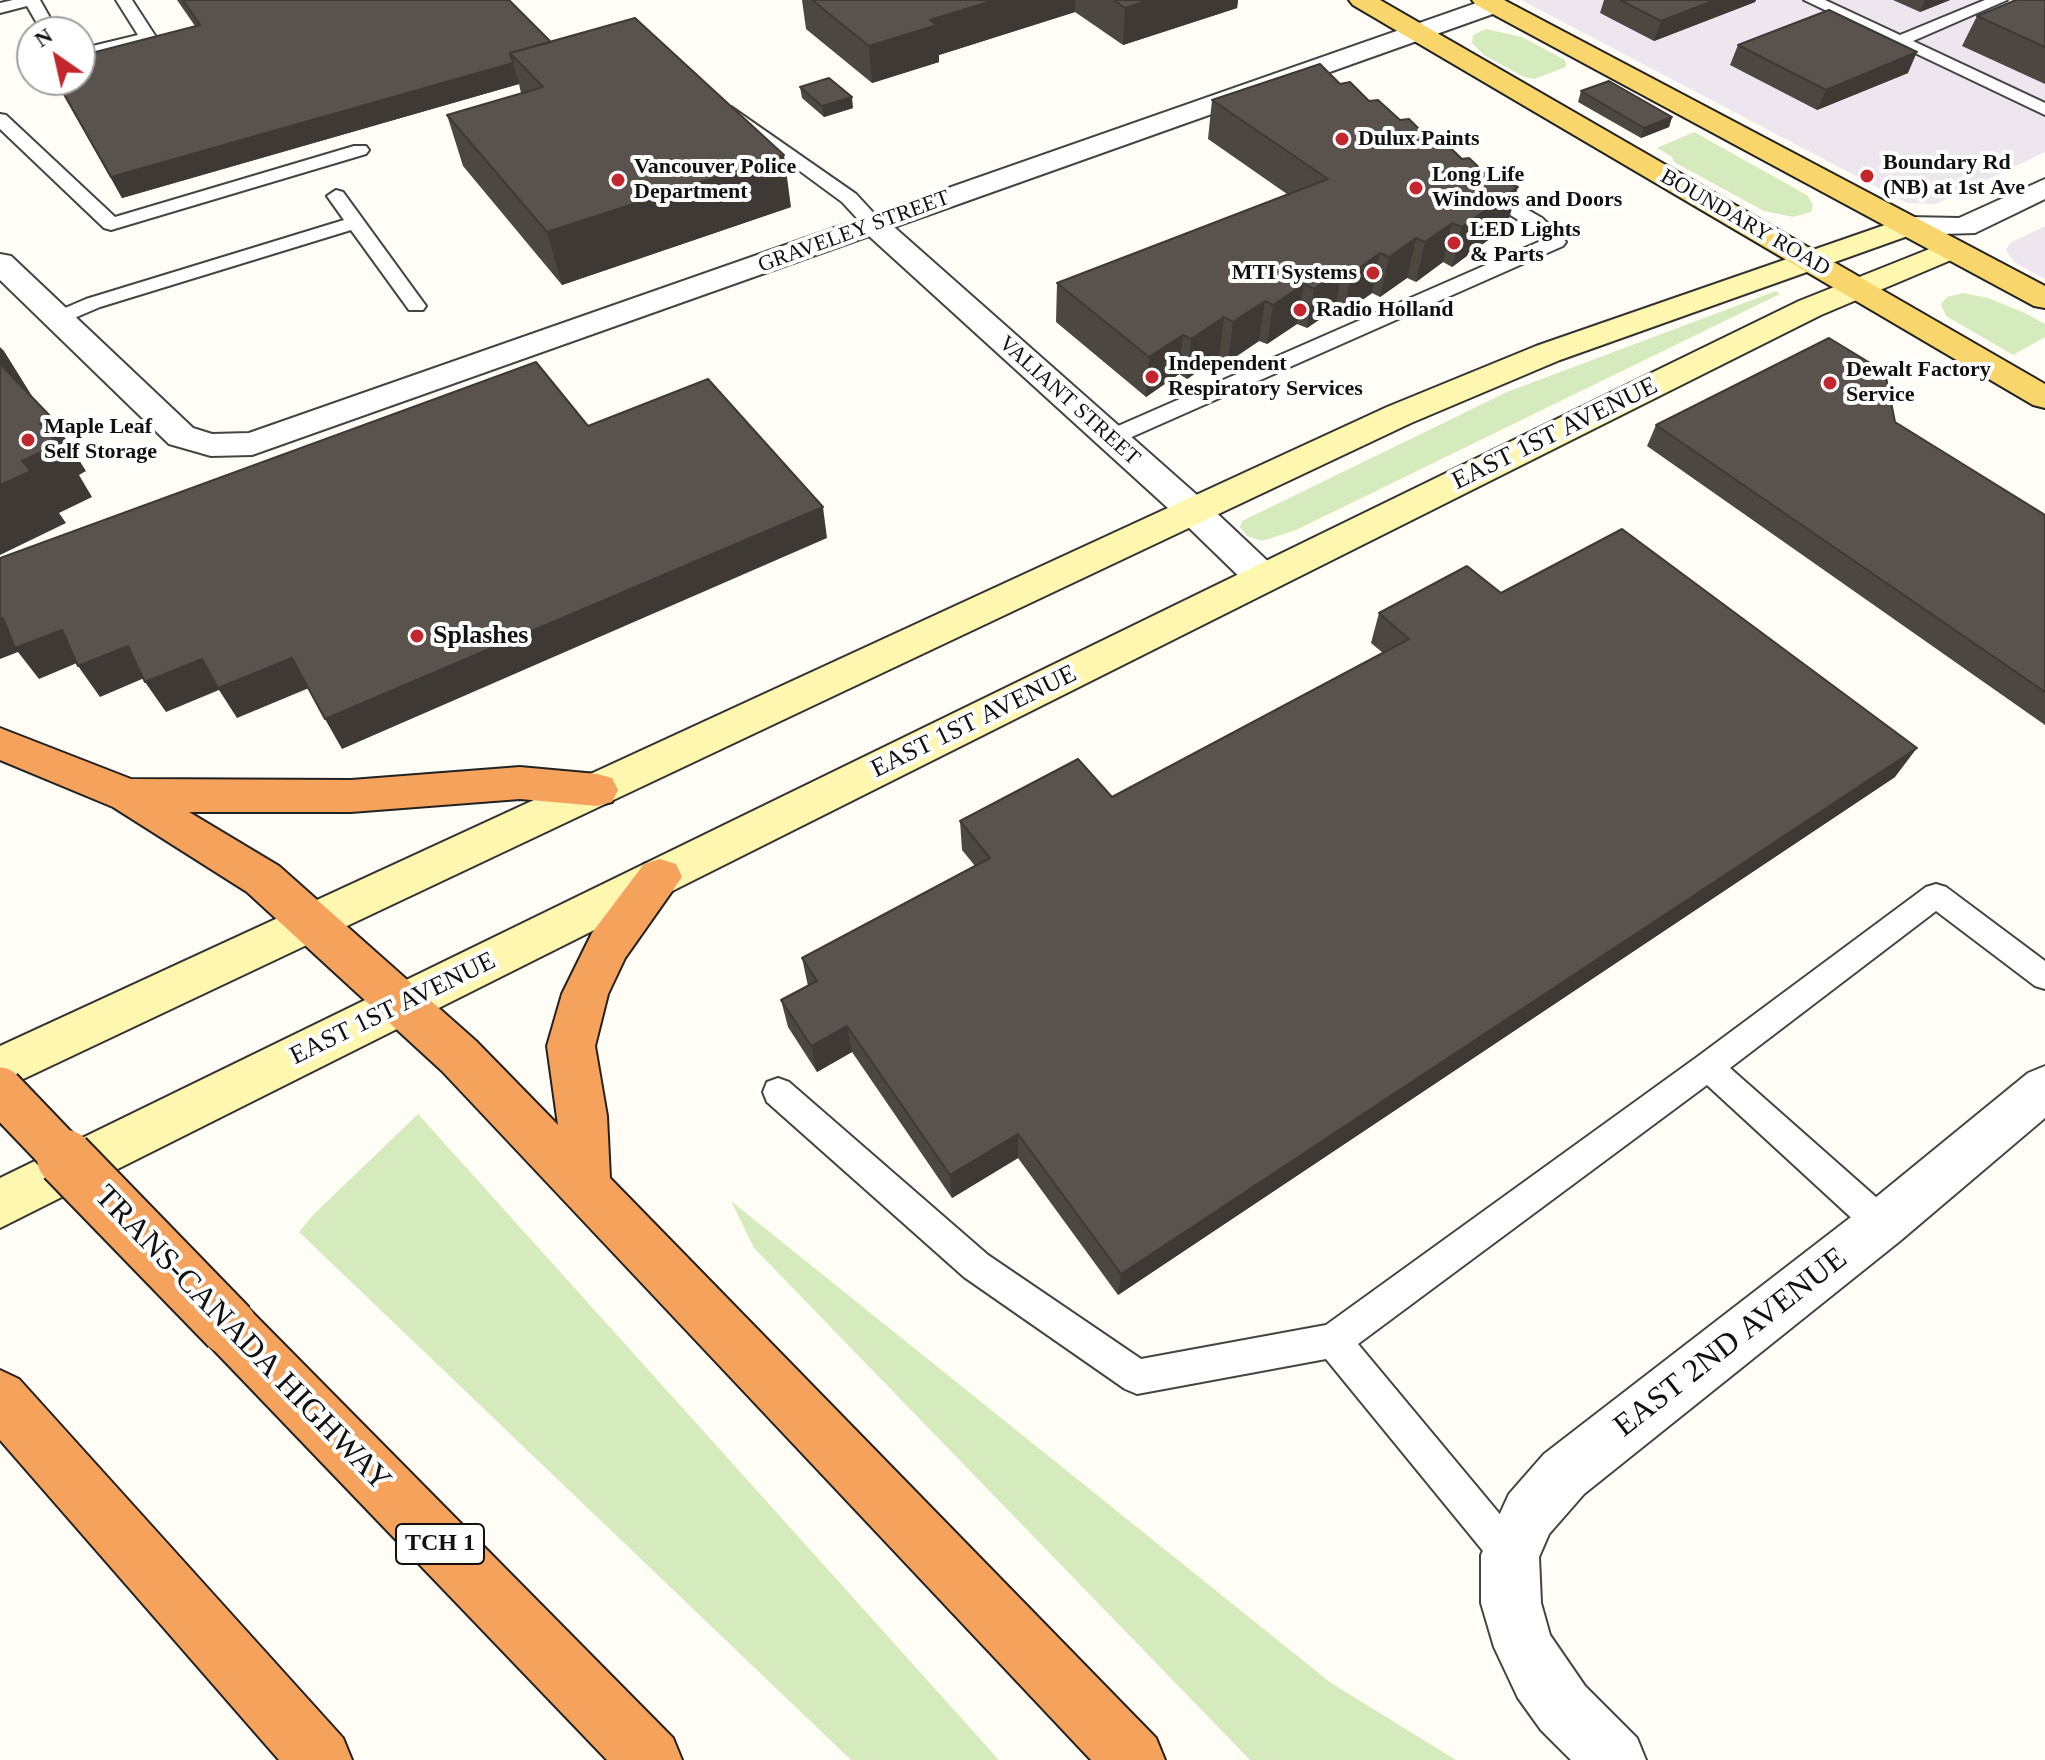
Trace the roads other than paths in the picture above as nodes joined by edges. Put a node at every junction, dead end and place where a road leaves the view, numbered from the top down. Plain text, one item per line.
1 (31, 0) edge
2 (124, 0) edge
3 (1362, 0) edge
4 (1812, 0) edge
5 (1999, 0) edge
6 (1490, 3) edge
7 (0, 8) edge
8 (1419, 33) junction
9 (1900, 41) junction
10 (96, 50) edge
11 (1302, 75) junction
12 (1328, 91) edge
13 (711, 98) edge
14 (2045, 110) edge
15 (0, 119) edge
16 (360, 150) dead end
17 (1470, 181) edge
18 (2045, 188) edge
19 (336, 196) dead end
20 (355, 223) junction
21 (874, 225) junction
22 (1908, 226) junction
23 (1958, 238) junction
24 (1812, 261) junction
25 (0, 263) edge
26 (1859, 288) junction
27 (2045, 299) edge
28 (416, 306) dead end
29 (58, 318) junction
30 (2045, 398) edge
31 (1110, 438) junction
32 (1193, 511) junction
33 (1263, 578) junction
34 (0, 743) edge
35 (597, 790) junction
36 (128, 795) junction
37 (660, 877) junction
38 (313, 923) junction
39 (2045, 977) edge
40 (402, 1004) junction
41 (1708, 1067) junction
42 (0, 1069) edge
43 (2045, 1088) edge
44 (0, 1090) edge
45 (778, 1092) dead end
46 (585, 1190) junction
47 (0, 1204) edge
48 (1882, 1224) junction
49 (1333, 1341) junction
50 (16, 1417) edge
51 (1510, 1555) junction
52 (321, 1760) edge
53 (651, 1760) edge
54 (1134, 1760) edge
55 (1615, 1760) edge

1 - 7 lane
2 - 10 lane
3 - 8 main road, BOUNDARY ROAD
4 - 9 lane
5 - 9 lane
6 - 8 street, GRAVELEY STREET
6 - 22 main road
8 - 11 street, GRAVELEY STREET
8 - 24 main road, BOUNDARY ROAD
9 - 14 lane
11 - 12 lane
11 - 21 street, GRAVELEY STREET
13 - 21 lane
15 - 16 lane
17 - 31 lane
18 - 23 street
19 - 20 lane
20 - 28 lane
20 - 29 lane
21 - 29 street, GRAVELEY STREET
21 - 31 street, VALIANT STREET
22 - 23 main road
22 - 24 main road
23 - 26 main road, EAST 1ST AVENUE
23 - 27 main road
24 - 26 main road, BOUNDARY ROAD
24 - 32 main road
25 - 29 street
26 - 30 main road, BOUNDARY ROAD
26 - 33 main road, EAST 1ST AVENUE
31 - 32 street, VALIANT STREET
32 - 33 street, VALIANT STREET
32 - 35 main road
33 - 37 main road, EAST 1ST AVENUE
34 - 36 highway
35 - 36 highway
35 - 38 main road
36 - 38 highway
37 - 40 main road, EAST 1ST AVENUE
37 - 46 highway
38 - 40 highway
38 - 42 main road
39 - 41 lane
40 - 46 highway
40 - 47 main road, EAST 1ST AVENUE
41 - 48 lane
41 - 49 lane
43 - 48 street, EAST 2ND AVENUE
44 - 53 highway, TRANS-CANADA HIGHWAY / TCH 1, bridge
45 - 49 lane
46 - 54 highway
48 - 51 street, EAST 2ND AVENUE
49 - 51 lane
50 - 52 highway
51 - 55 street, EAST 2ND AVENUE

